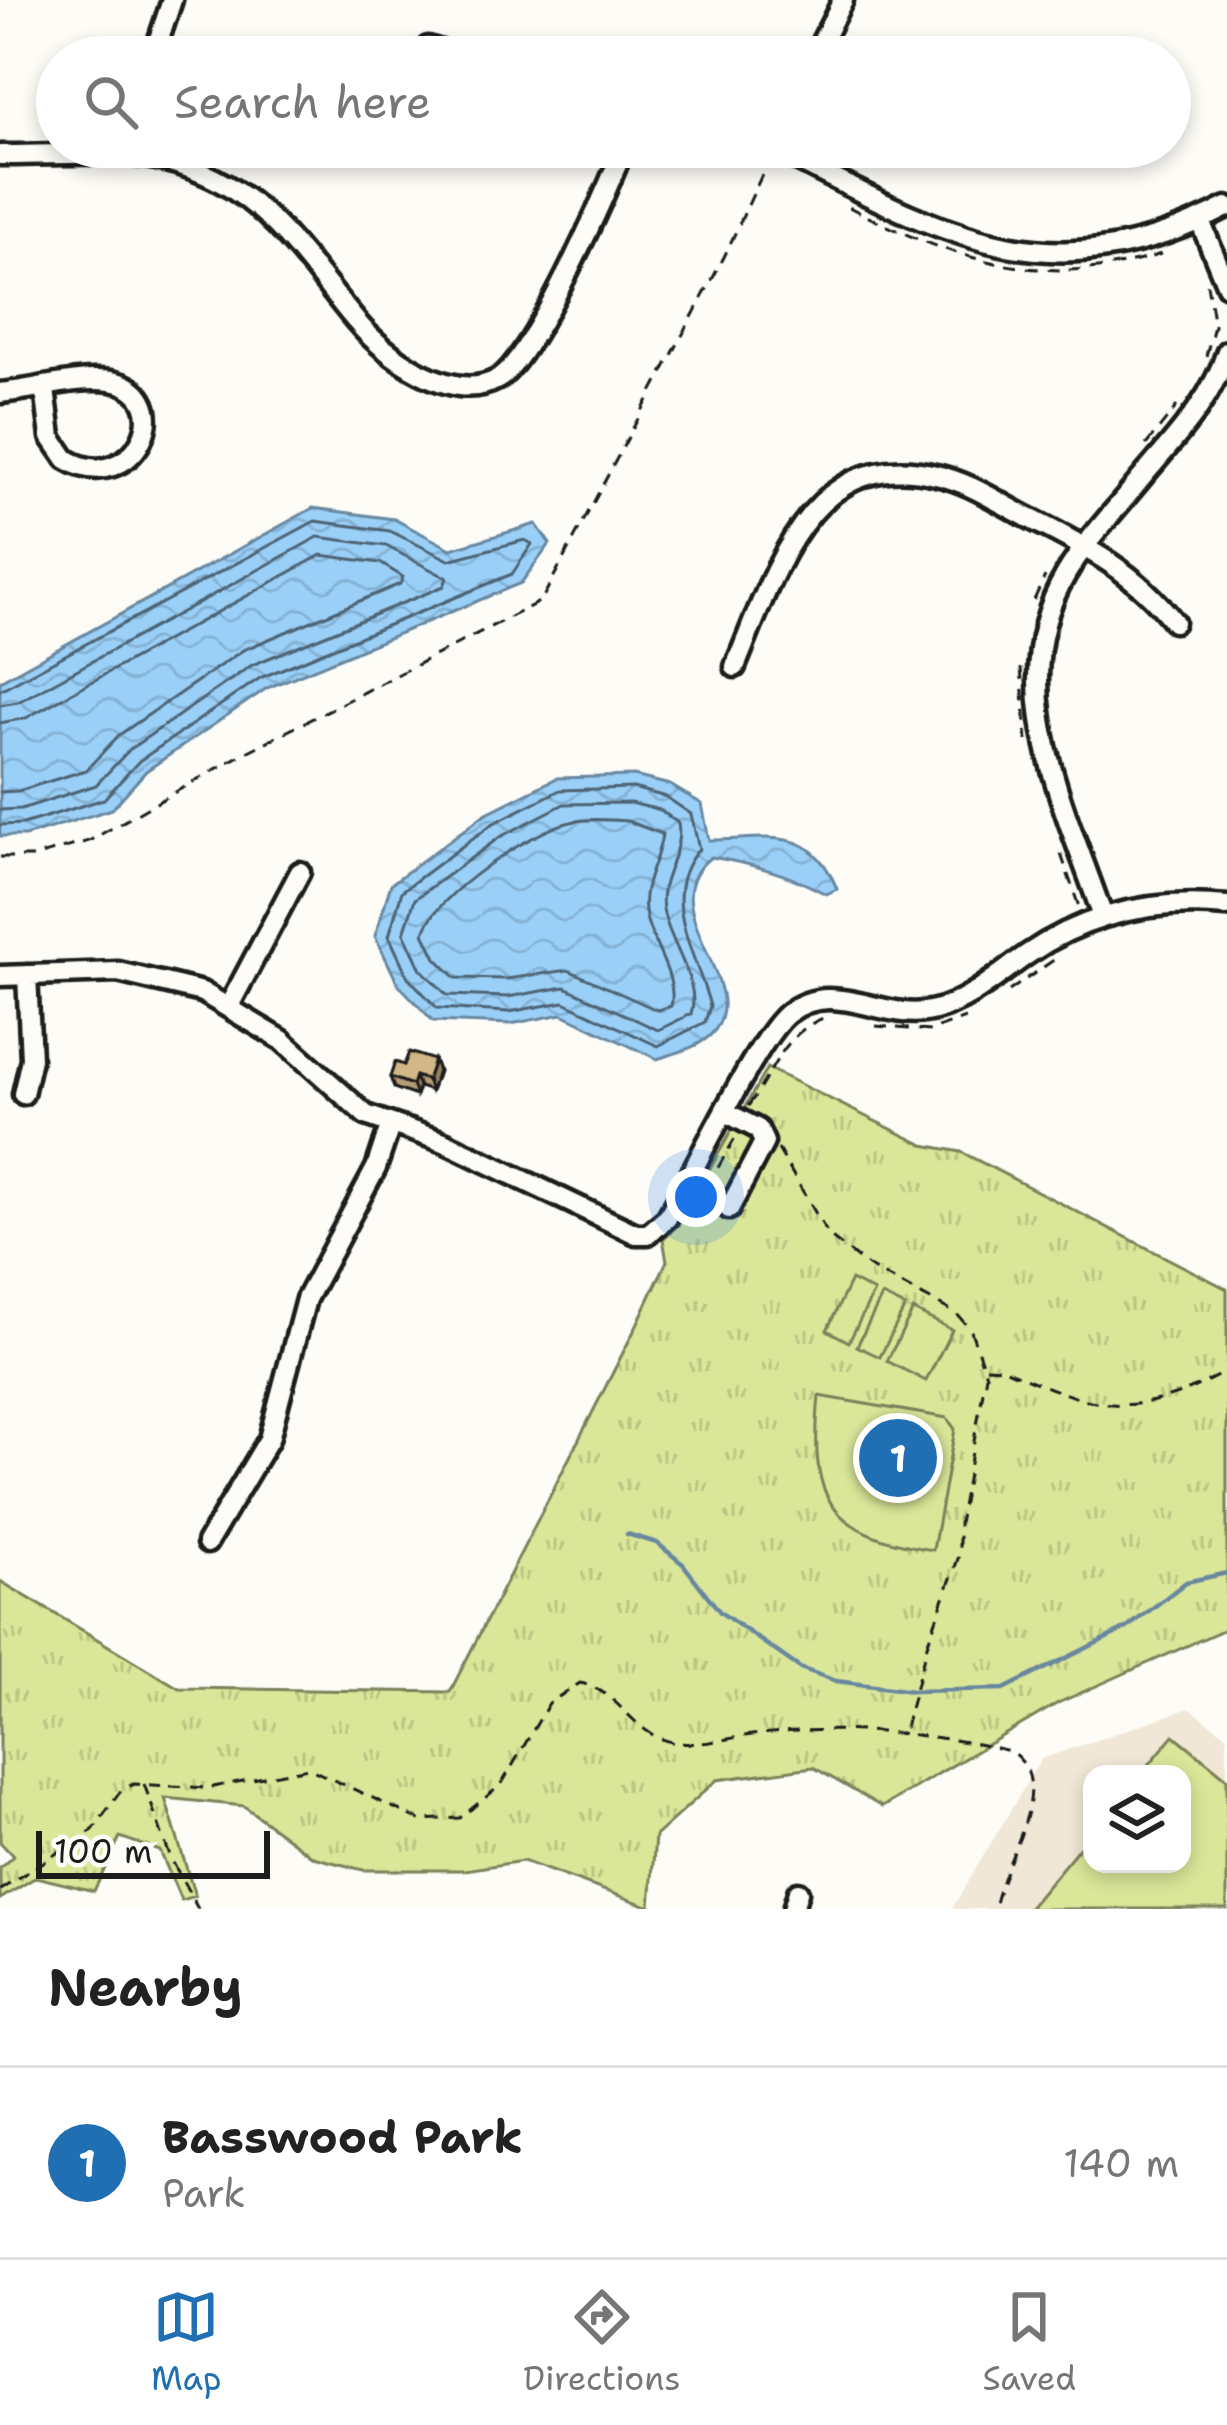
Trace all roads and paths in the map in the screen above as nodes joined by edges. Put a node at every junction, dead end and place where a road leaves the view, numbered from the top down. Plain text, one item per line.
1 (172, 0) edge
2 (843, 0) edge
3 (160, 36) edge
4 (825, 36) edge
5 (36, 153) edge
6 (0, 155) edge
7 (189, 168) edge
8 (613, 168) edge
9 (762, 168) edge
10 (798, 168) edge
11 (1227, 207) edge
12 (1200, 221) junction
13 (1205, 279) dead end
14 (1227, 286) edge
15 (1227, 351) edge
16 (1204, 361) dead end
17 (45, 388) junction
18 (0, 393) edge
19 (1186, 395) dead end
20 (1139, 453) dead end
21 (1085, 546) junction
22 (1050, 568) dead end
23 (1034, 601) dead end
24 (1174, 622) dead end
25 (1022, 657) dead end
26 (735, 667) dead end
27 (1029, 749) dead end
28 (1055, 836) dead end
29 (0, 857) edge
30 (300, 872) dead end
31 (1227, 906) edge
32 (1094, 920) junction
33 (1060, 956) dead end
34 (27, 975) junction
35 (0, 976) edge
36 (1000, 997) dead end
37 (230, 1004) junction
38 (980, 1009) dead end
39 (880, 1017) junction
40 (841, 1018) dead end
41 (23, 1094) dead end
42 (735, 1117) junction
43 (390, 1126) junction
44 (777, 1148) dead end
45 (729, 1209) dead end
46 (680, 1229) dead end
47 (984, 1367) junction
48 (1227, 1371) edge
49 (206, 1543) dead end
50 (902, 1736) junction
51 (143, 1782) junction
52 (0, 1890) edge
53 (198, 1909) edge
54 (994, 1909) edge

1 - 3 street
2 - 4 street
5 - 6 street
7 - 8 street
9 - 29 path
10 - 12 street
11 - 12 street
12 - 14 street
13 - 16 path
15 - 21 street
17 - 17 street
17 - 18 street
19 - 20 path
21 - 24 street
21 - 26 street
21 - 32 street
22 - 23 path
25 - 27 path
28 - 32 path
30 - 37 street
31 - 32 street
32 - 39 street
33 - 36 path
34 - 35 street
34 - 37 street
34 - 41 street
37 - 43 street
38 - 39 path
39 - 42 street
40 - 42 path
42 - 43 street
42 - 45 street
42 - 46 path
43 - 49 street
44 - 47 path
47 - 48 path
47 - 50 path
50 - 51 path
50 - 54 path
51 - 52 path
51 - 53 path

